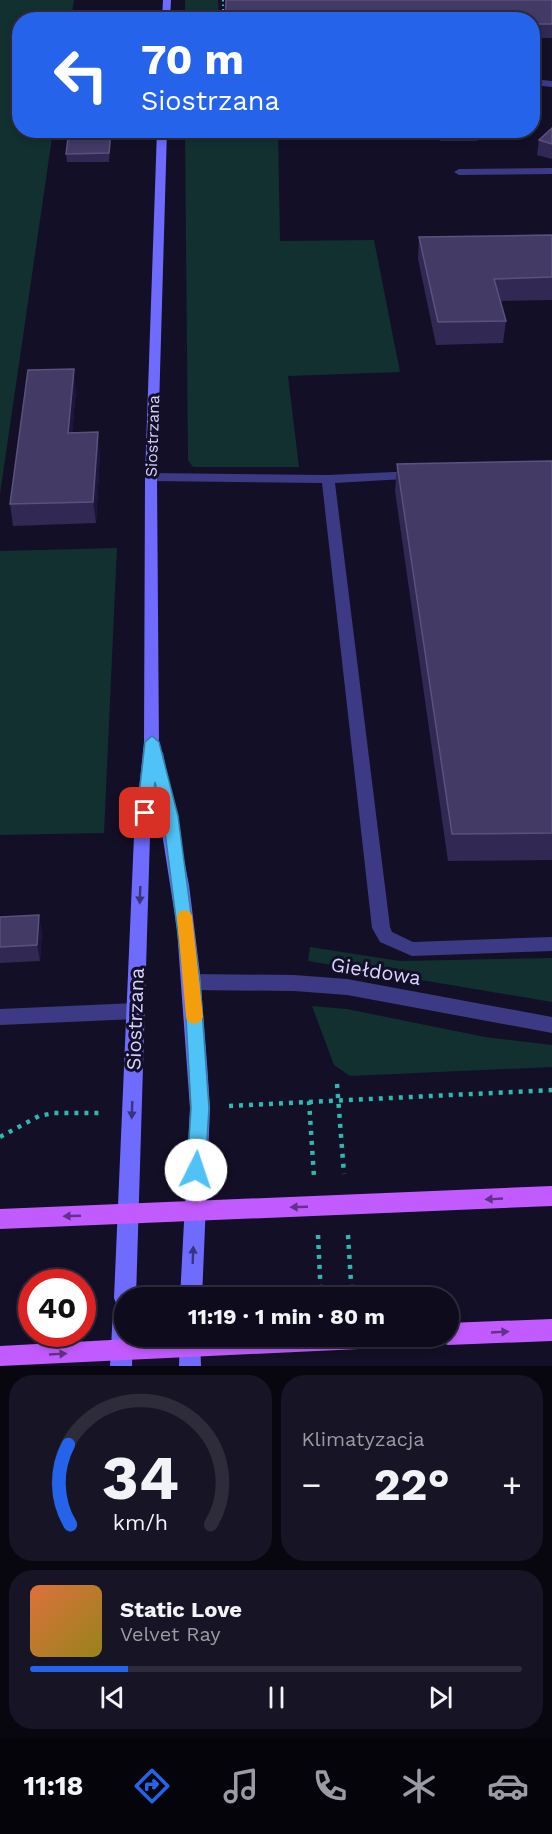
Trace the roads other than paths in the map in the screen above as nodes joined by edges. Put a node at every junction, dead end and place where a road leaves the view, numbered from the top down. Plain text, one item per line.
1 (162, 138) edge
2 (552, 171) edge
3 (459, 172) dead end
4 (434, 475) edge
5 (151, 477) junction
6 (328, 478) junction
7 (152, 742) junction
8 (552, 944) edge
9 (192, 982) junction
10 (136, 1011) junction
11 (0, 1017) edge
12 (552, 1025) edge
13 (552, 1196) edge
14 (194, 1212) junction
15 (130, 1214) junction
16 (0, 1219) edge
17 (126, 1287) edge
18 (191, 1287) edge
19 (552, 1330) edge
20 (459, 1334) edge
21 (235, 1347) edge
22 (190, 1350) edge
23 (0, 1357) edge
24 (122, 1358) edge

1 - 5 street, Siostrzana
2 - 3 street
4 - 6 street
5 - 6 street
5 - 7 street, Siostrzana
6 - 8 street
7 - 9 street, Siostrzana
7 -> 10 street, Siostrzana
9 - 12 street, Giełdowa
9 - 14 street, Siostrzana
10 - 11 street
10 -> 15 street, Siostrzana
13 -> 14 main road
14 - 15 main road
18 -> 14 street, Siostrzana
15 -> 16 main road
15 - 17 street, Siostrzana
20 -> 19 main road
21 - 22 main road
22 - 24 main road
23 -> 24 main road

